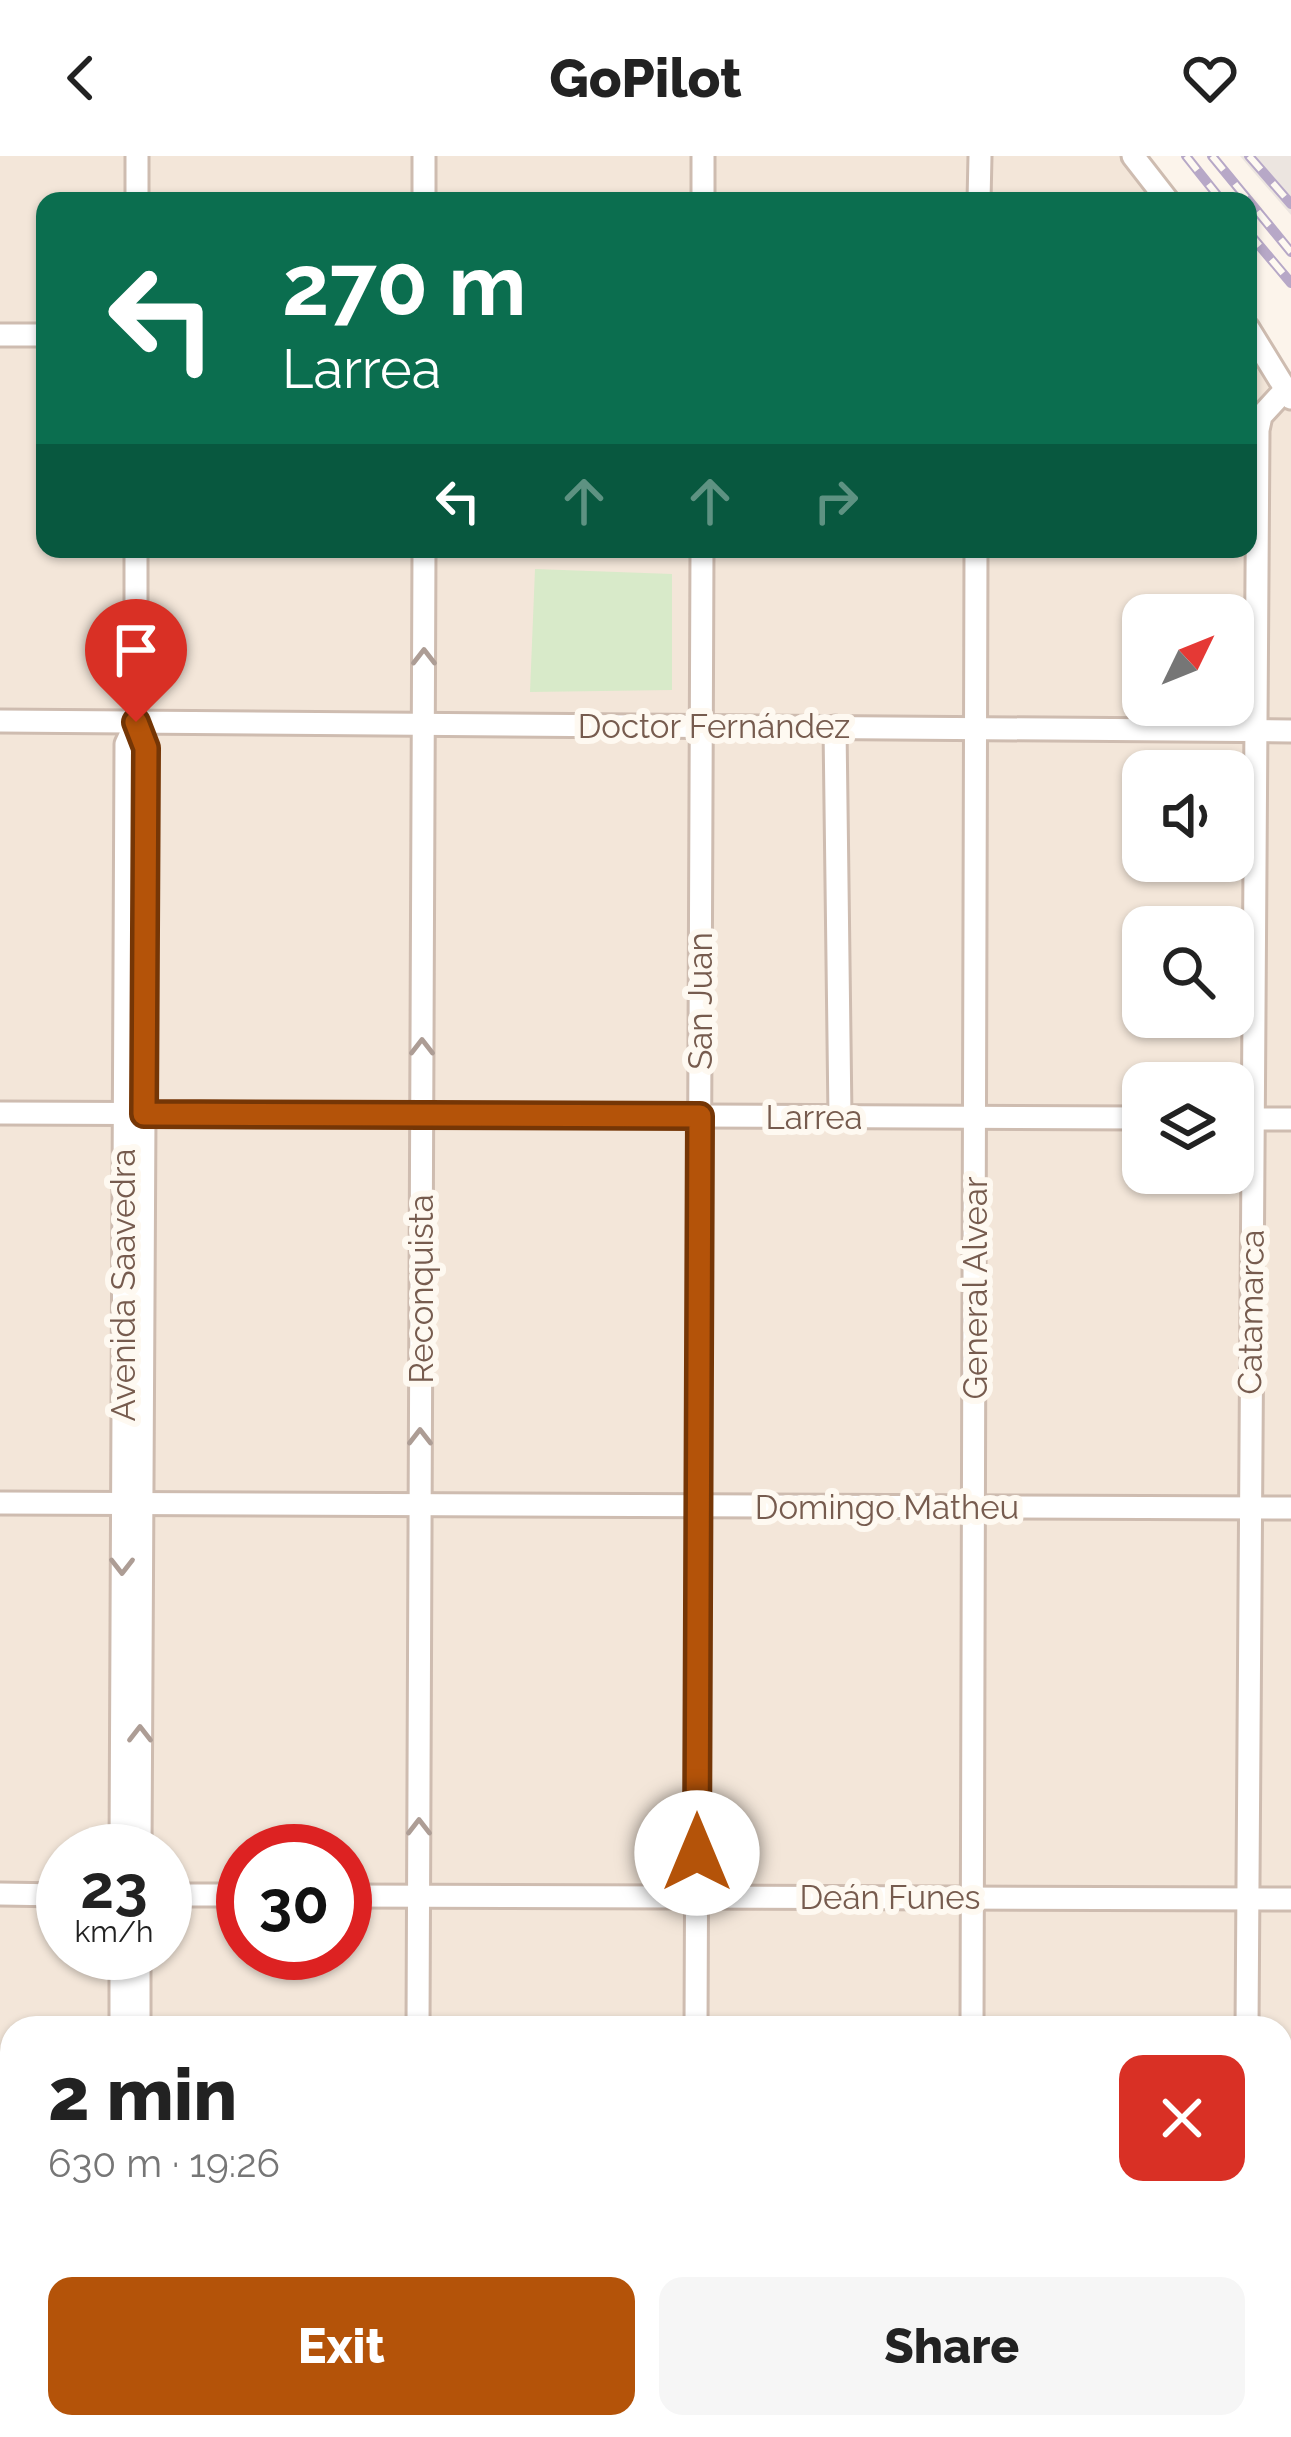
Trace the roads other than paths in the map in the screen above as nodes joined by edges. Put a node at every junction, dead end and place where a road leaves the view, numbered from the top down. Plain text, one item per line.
1 (137, 156) edge
2 (424, 156) edge
3 (704, 156) edge
4 (980, 156) edge
5 (1133, 156) edge
6 (137, 192) edge
7 (424, 192) edge
8 (703, 192) edge
9 (980, 192) edge
10 (1161, 192) edge
11 (0, 334) edge
12 (36, 334) edge
13 (1257, 343) edge
14 (1288, 394) edge
15 (136, 558) edge
16 (424, 558) edge
17 (702, 558) edge
18 (976, 558) edge
19 (0, 721) edge
20 (136, 722) junction
21 (424, 724) junction
22 (701, 726) junction
23 (835, 727) junction
24 (974, 728) junction
25 (1258, 730) junction
26 (1291, 730) edge
27 (1245, 1062) edge
28 (0, 1113) edge
29 (134, 1114) junction
30 (422, 1115) junction
31 (700, 1116) junction
32 (840, 1117) junction
33 (975, 1117) junction
34 (1122, 1118) edge
35 (1254, 1119) edge
36 (1291, 1119) edge
37 (1244, 1194) edge
38 (0, 1503) edge
39 (132, 1504) junction
40 (420, 1506) junction
41 (698, 1506) junction
42 (974, 1508) junction
43 (1249, 1508) junction
44 (1291, 1508) edge
45 (123, 1824) edge
46 (139, 1824) edge
47 (0, 1894) edge
48 (36, 1894) edge
49 (372, 1895) edge
50 (418, 1896) junction
51 (697, 1897) junction
52 (973, 1898) junction
53 (1247, 1898) junction
54 (1291, 1899) edge
55 (121, 1980) edge
56 (139, 1980) edge
57 (121, 2016) edge
58 (139, 2016) edge
59 (418, 2016) edge
60 (696, 2016) edge
61 (972, 2016) edge
62 (1247, 2016) edge

1 - 6 street
2 - 7 street
3 - 8 street
4 - 9 street
5 - 10 street
11 - 12 street
13 - 14 street
14 - 25 street, Catamarca
15 - 20 street, Avenida Saavedra
21 -> 16 street, Reconquista
17 - 22 street, San Juan
18 - 24 street, General Alvear
19 - 20 street, Doctor Fernández
20 - 21 street, Doctor Fernández
20 - 29 street, Avenida Saavedra
21 - 22 street, Doctor Fernández
30 -> 21 street, Reconquista
22 - 23 street, Doctor Fernández
22 - 31 street, San Juan
23 - 24 street, Doctor Fernández
23 - 32 street
24 - 25 street, Doctor Fernández
24 - 33 street, General Alvear
25 - 26 street, Doctor Fernández
25 - 27 street, Catamarca
28 - 29 street, Larrea
29 - 30 street, Larrea
29 - 39 street, Avenida Saavedra
30 - 31 street, Larrea
40 -> 30 street, Reconquista
31 - 32 street, Larrea
31 - 41 street, San Juan
32 - 33 street, Larrea
33 - 34 street, Larrea
33 - 42 street, General Alvear
35 - 36 street
37 - 43 street, Catamarca
38 - 39 street, Domingo Matheu
39 - 40 street, Domingo Matheu
39 -> 45 street, Avenida Saavedra
46 -> 39 street, Avenida Saavedra
40 - 41 street, Domingo Matheu
50 -> 40 street, Reconquista
41 - 42 street, Domingo Matheu
41 - 51 street, San Juan
42 - 43 street, Domingo Matheu
42 - 52 street, General Alvear
43 - 44 street, Domingo Matheu
43 - 53 street, Catamarca
47 - 48 street
49 - 50 street, Deán Funes
50 - 51 street, Deán Funes
50 - 59 street, Reconquista
51 - 52 street, Deán Funes
51 - 60 street, San Juan
52 - 53 street, Deán Funes
52 - 61 street, General Alvear
53 - 54 street, Deán Funes
53 - 62 street, Catamarca
55 - 57 street
56 - 58 street

